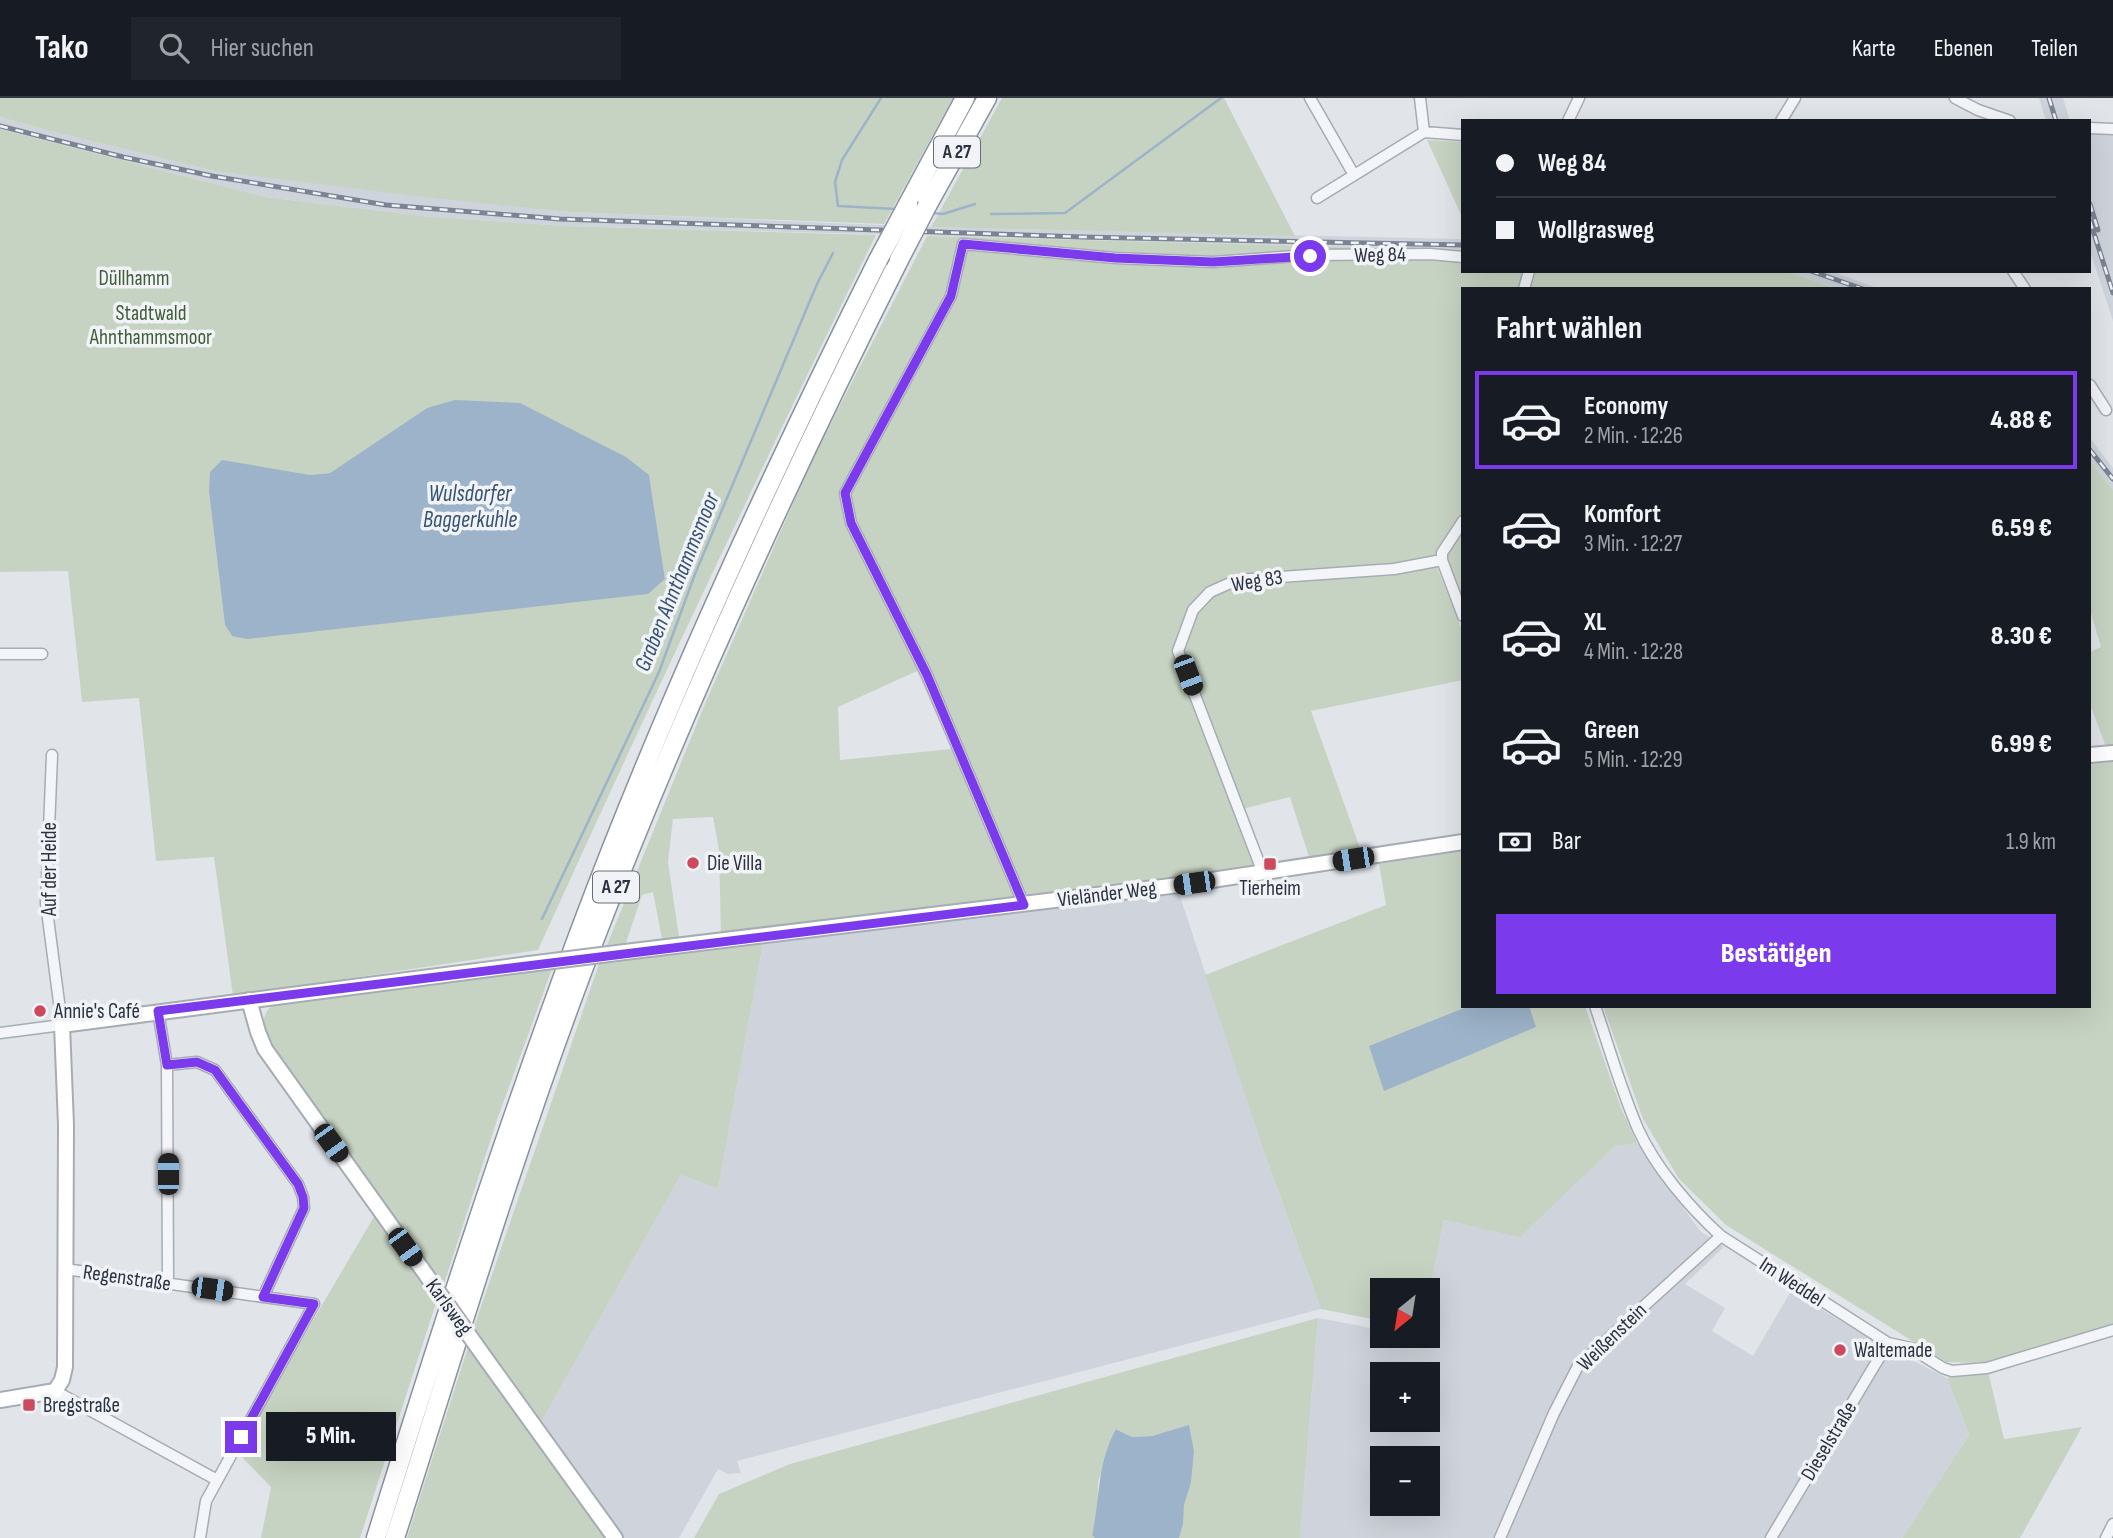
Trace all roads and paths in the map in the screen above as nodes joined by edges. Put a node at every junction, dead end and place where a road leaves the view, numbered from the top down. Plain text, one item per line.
1 (965, 98) edge
2 (987, 98) edge
3 (1310, 98) edge
4 (1420, 98) edge
5 (1579, 98) edge
6 (1795, 98) edge
7 (1955, 98) edge
8 (1569, 119) edge
9 (1782, 119) edge
10 (2004, 119) edge
11 (2091, 128) edge
12 (2113, 130) edge
13 (1424, 132) junction
14 (1461, 135) edge
15 (1354, 175) junction
16 (1317, 198) dead end
17 (1461, 257) edge
18 (2091, 388) edge
19 (2106, 410) dead end
20 (1461, 524) edge
21 (1442, 560) junction
22 (1461, 611) edge
23 (0, 654) edge
24 (42, 654) dead end
25 (2113, 753) edge
26 (52, 755) dead end
27 (2091, 755) edge
28 (1461, 842) edge
29 (1263, 873) junction
30 (1024, 905) junction
31 (250, 1000) junction
32 (1596, 1008) edge
33 (158, 1011) junction
34 (62, 1025) junction
35 (0, 1033) edge
36 (167, 1065) junction
37 (1721, 1236) junction
38 (65, 1269) junction
39 (168, 1283) junction
40 (263, 1297) junction
41 (2113, 1330) edge
42 (1888, 1343) junction
43 (55, 1391) junction
44 (0, 1399) edge
45 (217, 1480) junction
46 (2113, 1524) edge
47 (200, 1538) edge
48 (376, 1538) edge
49 (395, 1538) edge
50 (615, 1538) edge
51 (1500, 1538) edge
52 (1771, 1538) edge
53 (2106, 1538) edge

1 - 48 highway, A 27, bridge
2 - 49 highway, A 27, bridge
3 - 15 street
4 - 13 street
5 - 8 street
6 - 9 street
7 - 10 street
11 - 12 street
13 - 14 street
13 - 15 street
15 - 16 street
17 - 30 street, Weg 84
18 - 19 street
20 - 21 street
21 - 22 street
21 - 29 street, Weg 83
23 - 24 street
25 - 27 street
26 - 34 street, Auf der Heide
28 - 29 street, Vieländer Weg
29 - 30 street, Vieländer Weg
30 - 31 street, Vieländer Weg, bridge
31 - 33 street, Vieländer Weg
31 - 50 street, Karlsweg, bridge
32 - 37 street, Im Weddel
33 - 34 street, Vieländer Weg
33 - 36 street
34 - 35 street, Vieländer Weg
34 - 38 street
36 - 39 street
36 - 40 street
37 - 42 street, Im Weddel
37 - 51 street, Weißenstein
38 - 39 street, Regenstraße
38 - 43 street
39 - 40 street, Regenstraße
40 - 45 street, Regenstraße
41 - 42 street, Im Weddel
42 - 52 street, Dieselstraße
43 - 44 street
43 - 45 street
45 - 47 street
46 - 53 street

